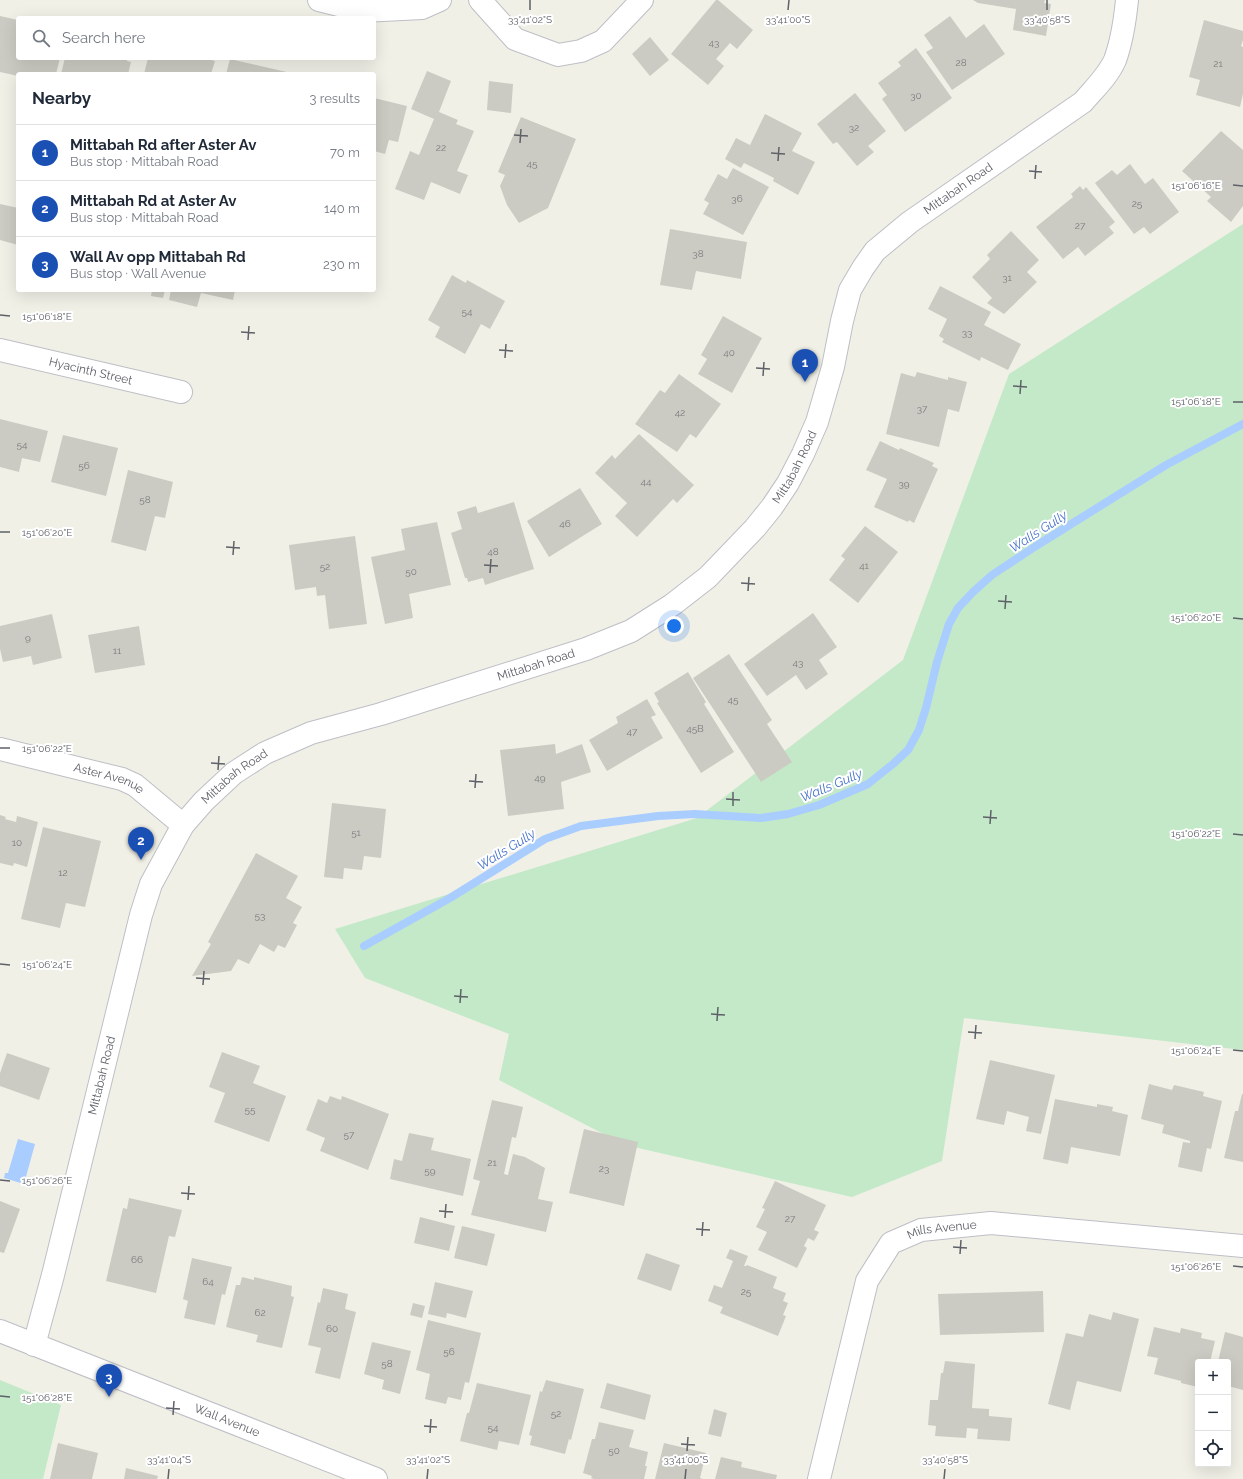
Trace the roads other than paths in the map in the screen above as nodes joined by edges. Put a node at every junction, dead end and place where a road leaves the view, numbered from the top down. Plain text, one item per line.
1 (319, 0) edge
2 (440, 0) edge
3 (480, 0) edge
4 (642, 0) edge
5 (1127, 0) edge
6 (0, 350) edge
7 (181, 392) dead end
8 (0, 749) edge
9 (183, 825) junction
10 (1243, 1246) edge
11 (0, 1331) edge
12 (34, 1345) junction
13 (376, 1479) edge
14 (819, 1479) edge

1 - 2 street
3 - 4 street
5 - 9 street, Mittabah Road
6 - 7 street, Hyacinth Street
8 - 9 street, Aster Avenue
9 - 12 street, Mittabah Road
10 - 14 street, Mills Avenue
11 - 12 street, Wall Avenue
12 - 13 street, Wall Avenue

